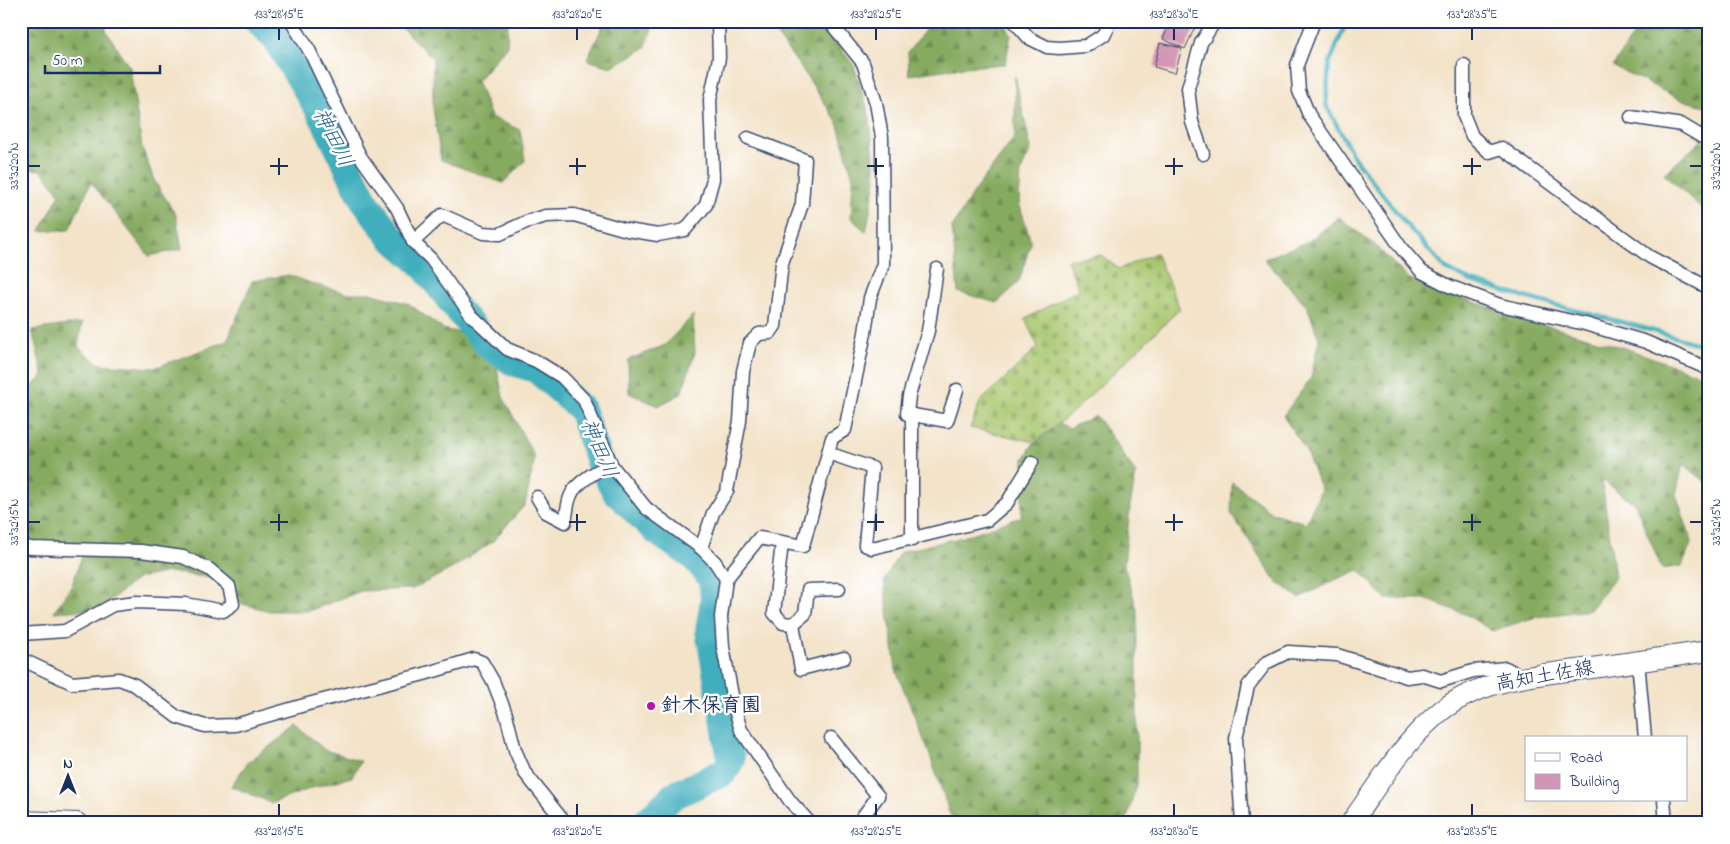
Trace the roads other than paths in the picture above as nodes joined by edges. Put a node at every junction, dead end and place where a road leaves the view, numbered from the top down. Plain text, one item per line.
1 (292, 21) edge
2 (718, 21) edge
3 (829, 21) edge
4 (1014, 21) edge
5 (1110, 21) edge
6 (1215, 21) edge
7 (1314, 21) edge
8 (1464, 65) dead end
9 (1631, 116) dead end
10 (748, 138) dead end
11 (1709, 141) edge
12 (1203, 154) dead end
13 (413, 242) junction
14 (937, 269) dead end
15 (1709, 288) edge
16 (1709, 369) edge
17 (957, 390) dead end
18 (912, 416) junction
19 (828, 453) junction
20 (1032, 462) dead end
21 (612, 466) junction
22 (537, 497) dead end
23 (912, 540) junction
24 (782, 543) junction
25 (21, 545) edge
26 (701, 548) junction
27 (726, 578) junction
28 (839, 589) dead end
29 (793, 624) junction
30 (21, 634) edge
31 (1709, 651) edge
32 (844, 658) dead end
33 (21, 659) edge
34 (1638, 661) junction
35 (1523, 678) junction
36 (1645, 736) edge
37 (831, 738) dead end
38 (1664, 802) edge
39 (21, 821) edge
40 (77, 823) edge
41 (566, 823) edge
42 (810, 823) edge
43 (858, 823) edge
44 (1242, 823) edge
45 (1351, 823) edge
46 (1666, 823) edge

1 - 13 street
2 - 13 street
3 - 19 street
4 - 5 street
6 - 12 street
7 - 16 street
8 - 15 street
9 - 11 street
10 - 26 street
13 - 21 street
14 - 18 street
17 - 18 street
18 - 23 street
19 - 23 street
19 - 24 street
20 - 23 street
21 - 22 street
21 - 26 street
24 - 27 street
24 - 29 street
25 - 30 street
26 - 27 street
27 - 42 street
28 - 29 street
29 - 32 street
31 - 34 main road, 高知土佐線
33 - 41 street
34 - 35 main road, 高知土佐線
34 - 36 street
35 - 44 street
35 - 45 main road, 高知土佐線
37 - 43 street
38 - 46 street
39 - 40 main road

